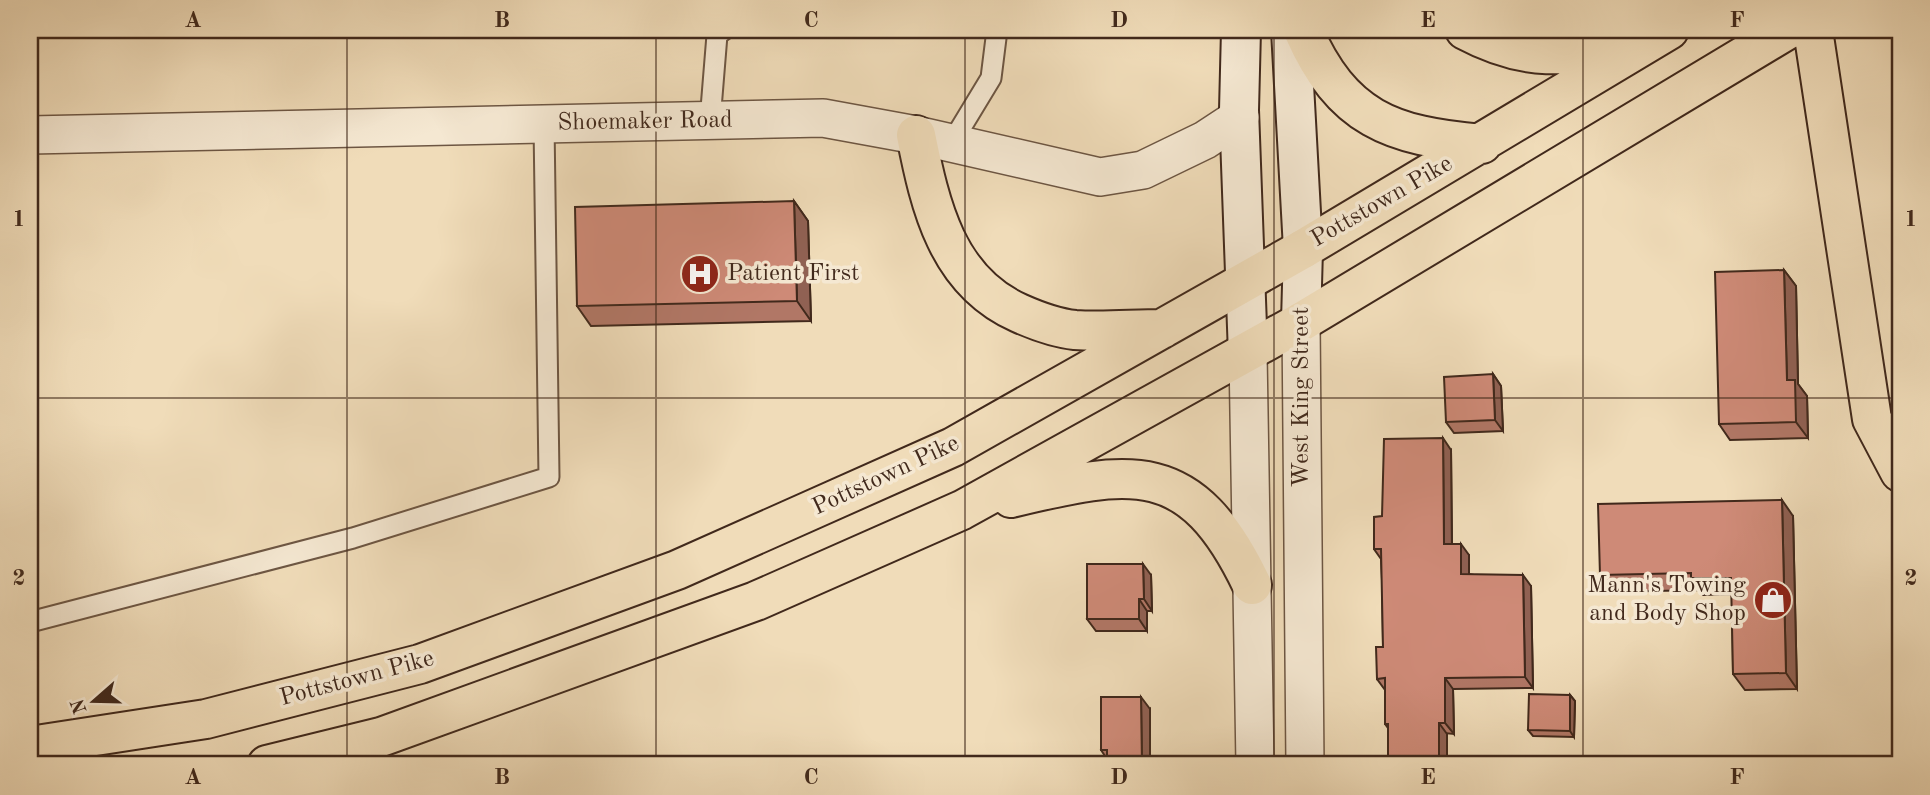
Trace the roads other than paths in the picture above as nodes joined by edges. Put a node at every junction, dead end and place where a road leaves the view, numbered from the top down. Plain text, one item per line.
1 (997, 30) edge
2 (1241, 30) edge
3 (1290, 30) edge
4 (1303, 30) edge
5 (1465, 30) edge
6 (1668, 30) edge
7 (1787, 30) edge
8 (1813, 30) edge
9 (719, 32) edge
10 (1240, 117) junction
11 (710, 121) junction
12 (544, 124) junction
13 (30, 135) edge
14 (934, 139) junction
15 (1482, 144) junction
16 (1303, 249) junction
17 (1247, 282) junction
18 (1301, 322) junction
19 (1164, 329) junction
20 (1248, 354) junction
21 (1900, 472) edge
22 (962, 510) junction
23 (1252, 585) junction
24 (30, 622) edge
25 (30, 746) edge
26 (267, 765) edge
27 (1255, 765) edge
28 (1306, 765) edge

1 - 14 lane
2 - 10 main road
3 - 16 main road, West King Street
4 - 15 highway
5 - 6 highway
6 - 15 highway, Pottstown Pike
7 - 18 highway
8 - 21 highway
9 - 11 lane
10 - 14 street, Shoemaker Road
10 - 17 main road
11 - 12 street, Shoemaker Road
11 - 14 street, Shoemaker Road
12 - 13 street, Shoemaker Road
12 - 24 lane
14 - 19 highway
15 - 16 highway, Pottstown Pike
16 - 17 highway, Pottstown Pike
16 - 18 main road, West King Street
17 - 19 highway, Pottstown Pike
17 - 20 main road
18 - 20 highway
18 - 28 street, West King Street
19 - 25 highway, Pottstown Pike
20 - 22 highway
20 - 23 street
22 - 23 highway
22 - 26 highway
23 - 27 street

